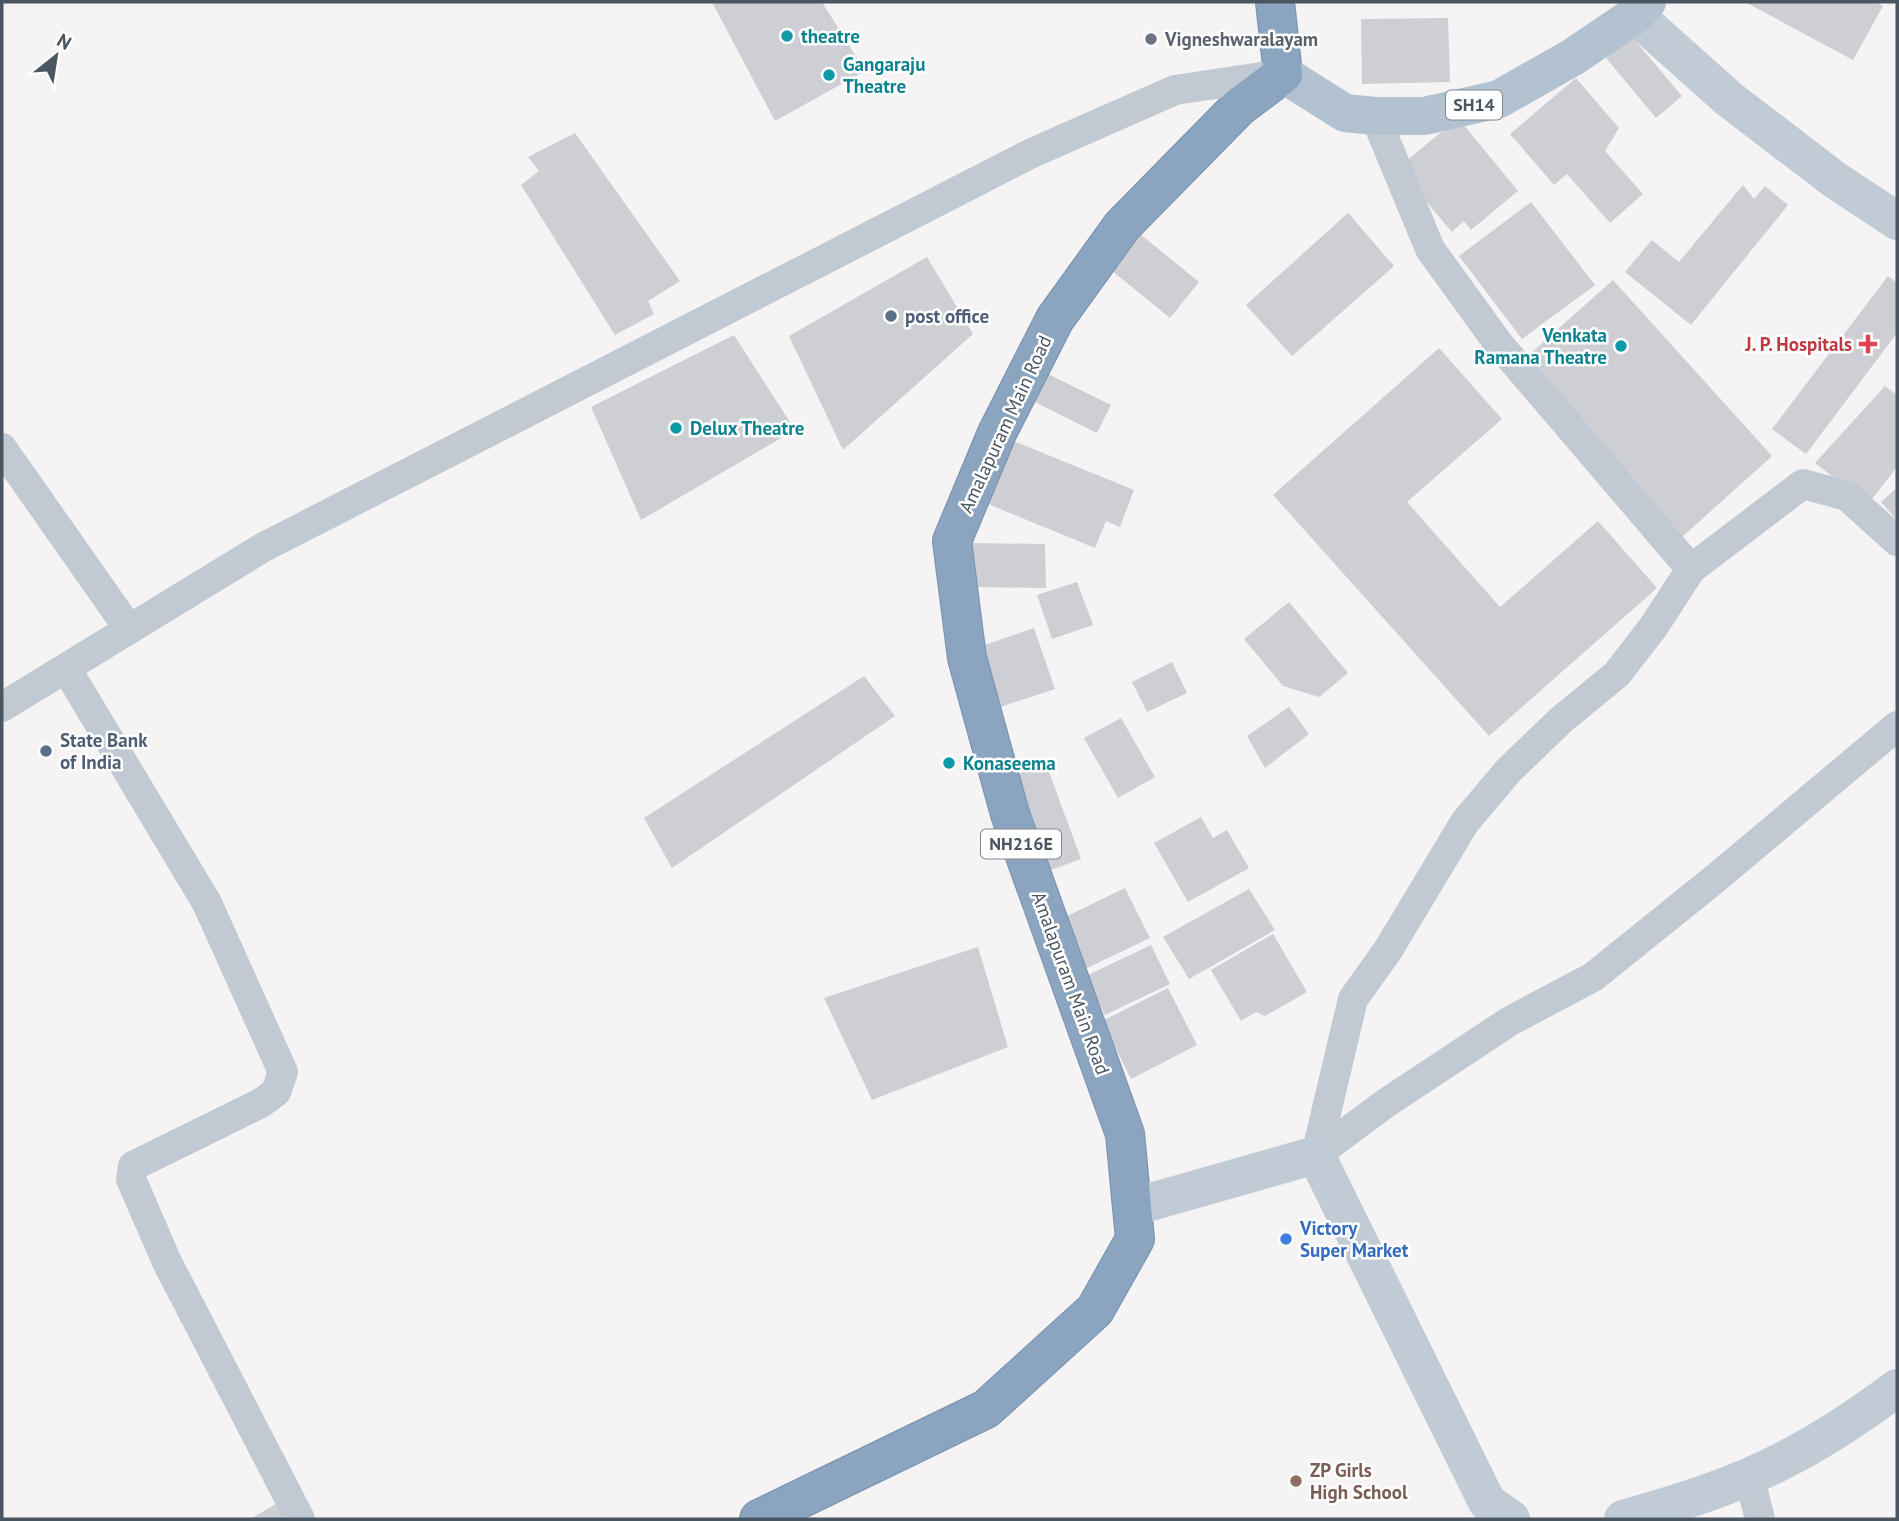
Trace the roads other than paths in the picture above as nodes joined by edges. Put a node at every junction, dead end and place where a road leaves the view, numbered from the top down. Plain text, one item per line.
1 (1275, 2) edge
2 (1641, 9) edge
3 (1283, 74) junction
4 (1375, 116) junction
5 (1897, 221) edge
6 (2, 448) edge
7 (1897, 541) edge
8 (1690, 569) junction
9 (130, 629) junction
10 (66, 668) junction
11 (2, 707) edge
12 (1897, 726) edge
13 (1316, 1155) junction
14 (1133, 1207) junction
15 (1897, 1388) edge
16 (1749, 1476) junction
17 (300, 1519) edge
18 (759, 1519) edge
19 (1511, 1519) edge
20 (1623, 1519) edge
21 (1760, 1519) edge

1 - 3 highway
2 - 4 main road, SH14
2 - 5 street
3 - 4 main road, SH14
3 - 9 street
3 - 14 highway, Amalapuram Main Road / NH216E
4 - 8 street
6 - 9 street
7 - 8 street
8 - 13 street
9 - 10 street
10 - 11 street
10 - 17 street
12 - 13 street
13 - 14 street
13 - 19 street
14 - 18 highway, Amalapuram Main Road / NH216E
15 - 16 street
16 - 20 street
16 - 21 street

